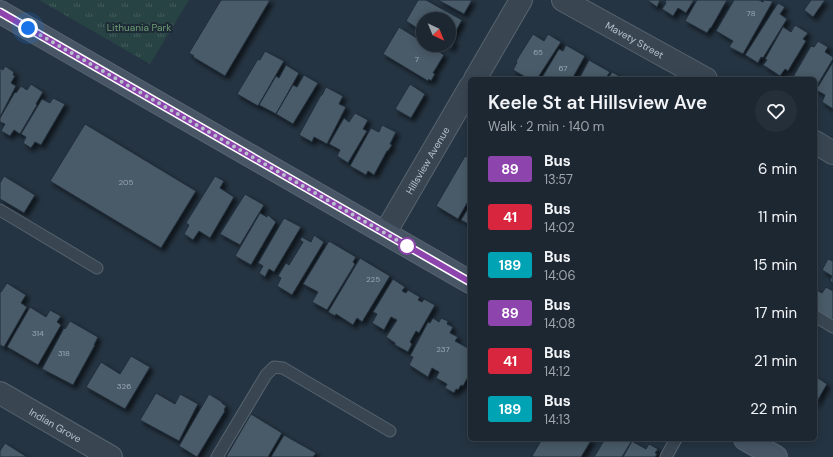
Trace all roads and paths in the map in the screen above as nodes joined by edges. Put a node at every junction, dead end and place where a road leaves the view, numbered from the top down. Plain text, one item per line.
1 (521, 0) edge
2 (563, 0) edge
3 (0, 12) edge
4 (476, 77) edge
5 (702, 77) edge
6 (468, 90) edge
7 (817, 143) edge
8 (833, 153) edge
9 (0, 210) edge
10 (385, 233) junction
11 (97, 268) dead end
12 (468, 281) edge
13 (817, 317) edge
14 (833, 327) edge
15 (0, 393) edge
16 (390, 431) dead end
17 (675, 441) edge
18 (748, 441) edge
19 (111, 457) edge
20 (217, 457) edge
21 (666, 457) edge
22 (776, 457) edge

1 - 4 street
2 - 5 street, Mavety Street
3 - 10 main road
6 - 10 street, Hillsview Avenue
7 - 8 street
9 - 11 lane
10 - 12 main road
13 - 14 lane
15 - 19 street, Indian Grove
16 - 20 lane
17 - 21 lane
18 - 22 main road

